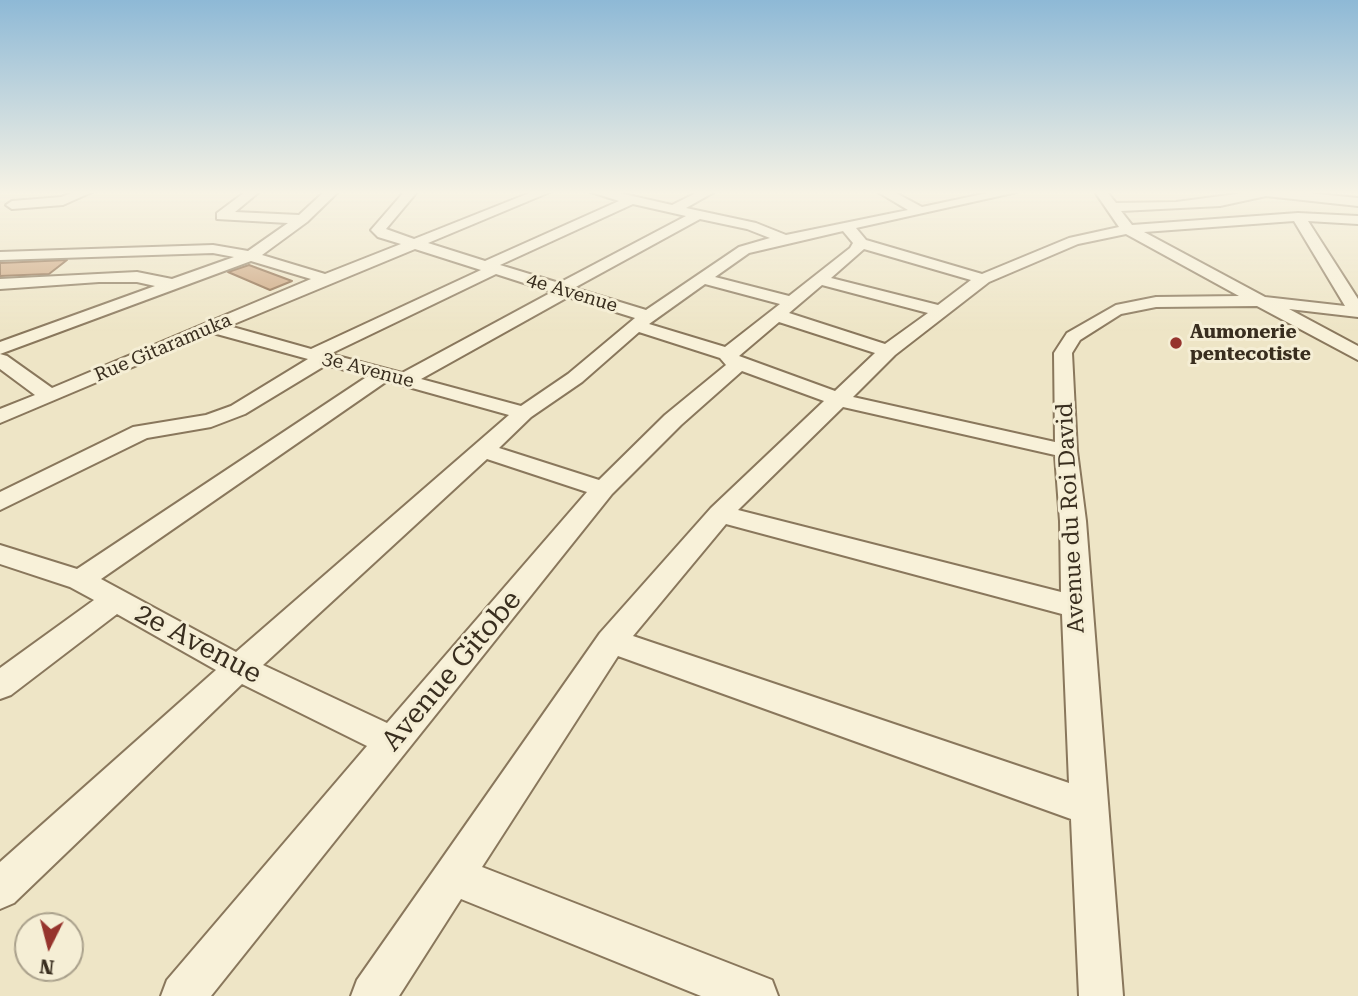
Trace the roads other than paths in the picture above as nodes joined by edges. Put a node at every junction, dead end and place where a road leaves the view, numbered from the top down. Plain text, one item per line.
1 (275, 238) edge
2 (398, 238) edge
3 (431, 238) edge
4 (552, 238) edge
5 (655, 238) edge
6 (784, 238) edge
7 (807, 238) edge
8 (854, 238) edge
9 (864, 238) edge
10 (1085, 238) edge
11 (1145, 238) edge
12 (1312, 238) edge
13 (787, 240) junction
14 (417, 244) junction
15 (23, 255) junction
16 (0, 256) edge
17 (251, 256) junction
18 (491, 268) junction
19 (0, 272) edge
20 (702, 278) junction
21 (326, 279) junction
22 (983, 279) junction
23 (820, 280) junction
24 (0, 284) edge
25 (176, 285) junction
26 (562, 291) junction
27 (1258, 301) junction
28 (792, 302) junction
29 (941, 311) junction
30 (1358, 312) edge
31 (776, 315) junction
32 (641, 320) junction
33 (211, 327) junction
34 (0, 348) edge
35 (888, 351) junction
36 (1358, 354) edge
37 (318, 357) junction
38 (734, 359) junction
39 (0, 360) edge
40 (393, 377) junction
41 (50, 396) junction
42 (840, 400) junction
43 (524, 413) junction
44 (0, 416) edge
45 (483, 450) junction
46 (1066, 451) junction
47 (603, 489) junction
48 (0, 502) edge
49 (720, 513) junction
50 (2, 558) edge
51 (80, 580) junction
52 (116, 599) junction
53 (1076, 607) junction
54 (611, 641) junction
55 (239, 668) junction
56 (0, 686) edge
57 (392, 742) junction
58 (1090, 808) junction
59 (453, 876) junction
60 (0, 889) edge
61 (183, 996) edge
62 (373, 996) edge
63 (756, 996) edge
64 (1101, 996) edge

1 - 17 street
2 - 14 street, 4e Avenue
3 - 14 street, Rue Gitaramuka
4 - 18 street
5 - 26 street
6 - 13 street
7 - 13 street
8 - 23 street, Avenue Gitobe
9 - 22 street
10 - 22 street
11 - 27 street
12 - 30 street
13 - 20 street
14 - 18 street, 4e Avenue
14 - 21 street, Rue Gitaramuka
15 - 16 street
15 - 17 street
15 - 19 street
17 - 21 street
17 - 25 street
18 - 26 street, 4e Avenue
18 - 37 street
20 - 28 street
20 - 32 street
21 - 33 street, Rue Gitaramuka
22 - 29 street
23 - 28 street, Avenue Gitobe
23 - 29 street
24 - 25 street
25 - 34 street
26 - 32 street, 4e Avenue
26 - 40 street
27 - 30 street, Avenue du Roi David
27 - 36 street
27 - 46 street, Avenue du Roi David
28 - 31 street, Avenue Gitobe
29 - 35 street
31 - 35 street
31 - 38 street, Avenue Gitobe
32 - 38 street, 4e Avenue
32 - 43 street
33 - 37 street, 3e Avenue
33 - 41 street, Rue Gitaramuka
35 - 42 street
37 - 40 street, 3e Avenue
37 - 48 street
38 - 42 street, 4e Avenue
38 - 47 street, Avenue Gitobe
39 - 41 street
40 - 43 street, 3e Avenue
40 - 51 street
41 - 44 street, Rue Gitaramuka
42 - 46 street, 4e Avenue
42 - 49 street
43 - 45 street
45 - 47 street
45 - 55 street
46 - 53 street, Avenue du Roi David
47 - 57 street, Avenue Gitobe
49 - 53 street
49 - 54 street
50 - 51 street, 2e Avenue
51 - 52 street, 2e Avenue
52 - 55 street, 2e Avenue
52 - 56 street
53 - 58 street, Avenue du Roi David
54 - 58 street
54 - 59 street
55 - 57 street, 2e Avenue
55 - 60 street
57 - 61 street, Avenue Gitobe
58 - 64 street, Avenue du Roi David
59 - 62 street
59 - 63 street

